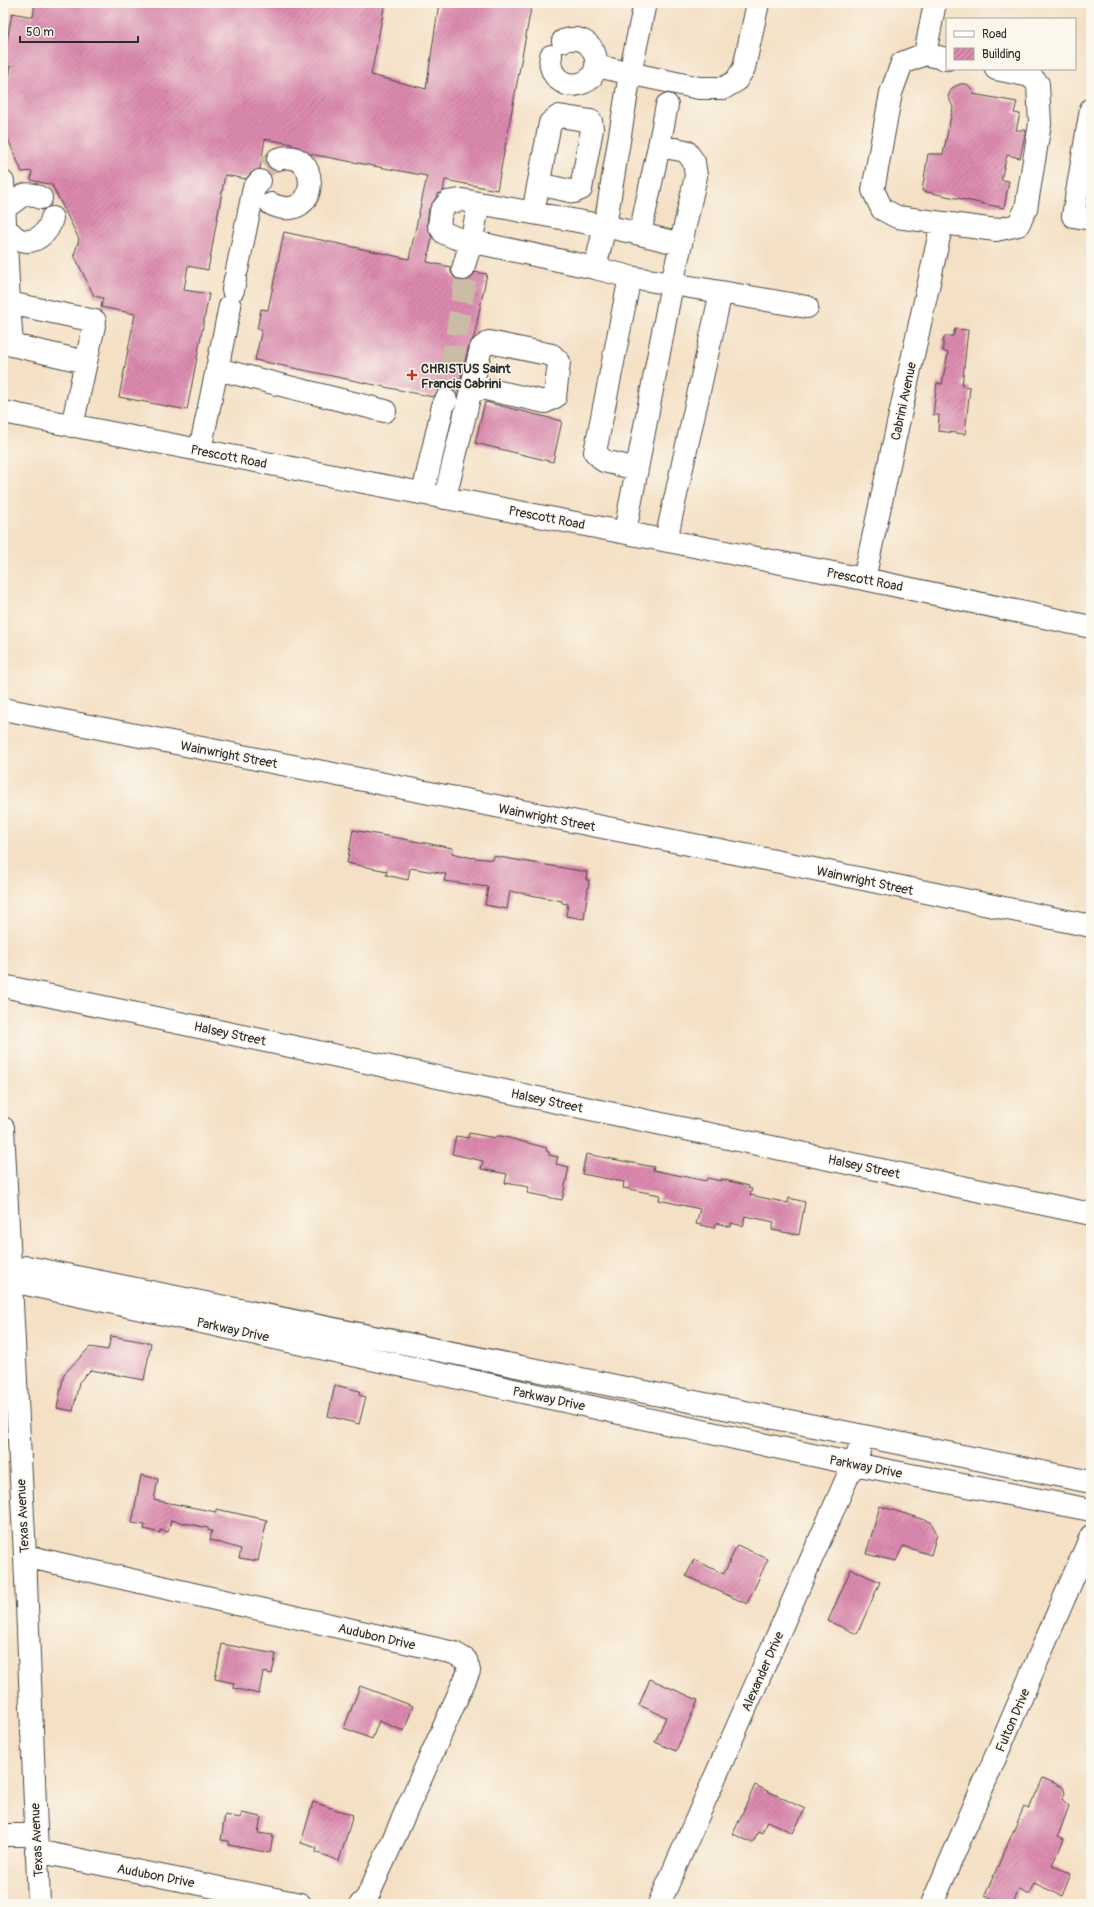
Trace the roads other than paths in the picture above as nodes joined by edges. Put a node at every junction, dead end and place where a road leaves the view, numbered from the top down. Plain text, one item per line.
1 (644, 3) edge
2 (758, 3) edge
3 (935, 3) edge
4 (925, 54) junction
5 (946, 59) edge
6 (596, 66) junction
7 (1001, 70) edge
8 (630, 74) junction
9 (667, 105) dead end
10 (1091, 109) edge
11 (659, 146) junction
12 (267, 180) tunnel mouth
13 (3, 182) edge
14 (539, 184) dead end
15 (41, 198) dead end
16 (479, 203) junction
17 (533, 213) junction
18 (4, 218) edge
19 (52, 218) dead end
20 (1091, 219) edge
21 (942, 222) junction
22 (605, 226) junction
23 (640, 234) junction
24 (471, 242) junction
25 (681, 244) junction
26 (465, 268) tunnel mouth
27 (595, 268) junction
28 (630, 277) junction
29 (672, 284) junction
30 (721, 292) junction
31 (9, 303) junction
32 (807, 307) dead end
33 (86, 362) junction
34 (217, 369) junction
35 (472, 386) dead end
36 (444, 402) tunnel mouth
37 (385, 411) dead end
38 (3, 412) edge
39 (72, 426) junction
40 (200, 450) junction
41 (637, 469) junction
42 (423, 493) junction
43 (445, 498) junction
44 (625, 532) junction
45 (666, 540) junction
46 (864, 579) junction
47 (1091, 626) edge
48 (3, 709) edge
49 (1091, 926) edge
50 (3, 986) edge
51 (3, 1128) edge
52 (1091, 1214) edge
53 (7, 1275) edge
54 (864, 1438) junction
55 (854, 1464) junction
56 (1091, 1482) edge
57 (1091, 1510) edge
58 (1091, 1536) edge
59 (24, 1556) junction
60 (3, 1835) edge
61 (36, 1843) junction
62 (39, 1904) edge
63 (300, 1904) edge
64 (361, 1904) edge
65 (659, 1904) edge
66 (932, 1904) edge

1 - 8 street
2 - 8 street
3 - 4 street
4 - 5 street
4 - 21 street
6 - 6 street
6 - 8 street
7 - 21 street
8 - 22 street
9 - 11 street
10 - 20 street
11 - 23 street
11 - 25 street
12 - 34 street
13 - 18 street
14 - 17 street
15 - 18 street
16 - 17 street
16 - 24 street
16 - 24 street
17 - 22 street
18 - 19 street
18 - 31 street
21 - 46 street, Cabrini Avenue
22 - 23 street
22 - 27 street
23 - 25 street
24 - 26 street
24 - 27 street
25 - 29 street
27 - 28 street
28 - 29 street
28 - 41 street
29 - 30 street
29 - 41 street
30 - 32 street
30 - 45 street
31 - 33 street
31 - 33 street
33 - 39 street
34 - 37 street
34 - 40 street
35 - 43 street
36 - 42 street
38 - 39 street, Prescott Road
39 - 40 street, Prescott Road
40 - 42 street, Prescott Road
41 - 44 street
42 - 43 street, Prescott Road
43 - 44 street, Prescott Road
44 - 45 street, Prescott Road
45 - 46 street, Prescott Road
46 - 47 street, Prescott Road
48 - 49 street, Wainwright Street
50 - 52 street, Halsey Street
51 - 53 street, Texas Avenue
53 - 54 street, Parkway Drive
53 - 55 street, Parkway Drive
53 - 59 street, Texas Avenue
54 - 55 street, Alexander Drive
54 - 56 street, Parkway Drive
55 - 57 street, Parkway Drive
55 - 65 street, Alexander Drive
58 - 66 street, Fulton Drive
59 - 61 street, Texas Avenue
59 - 64 street, Audubon Drive
60 - 61 street, Audubon Drive
61 - 62 street, Texas Avenue
61 - 63 street, Audubon Drive

